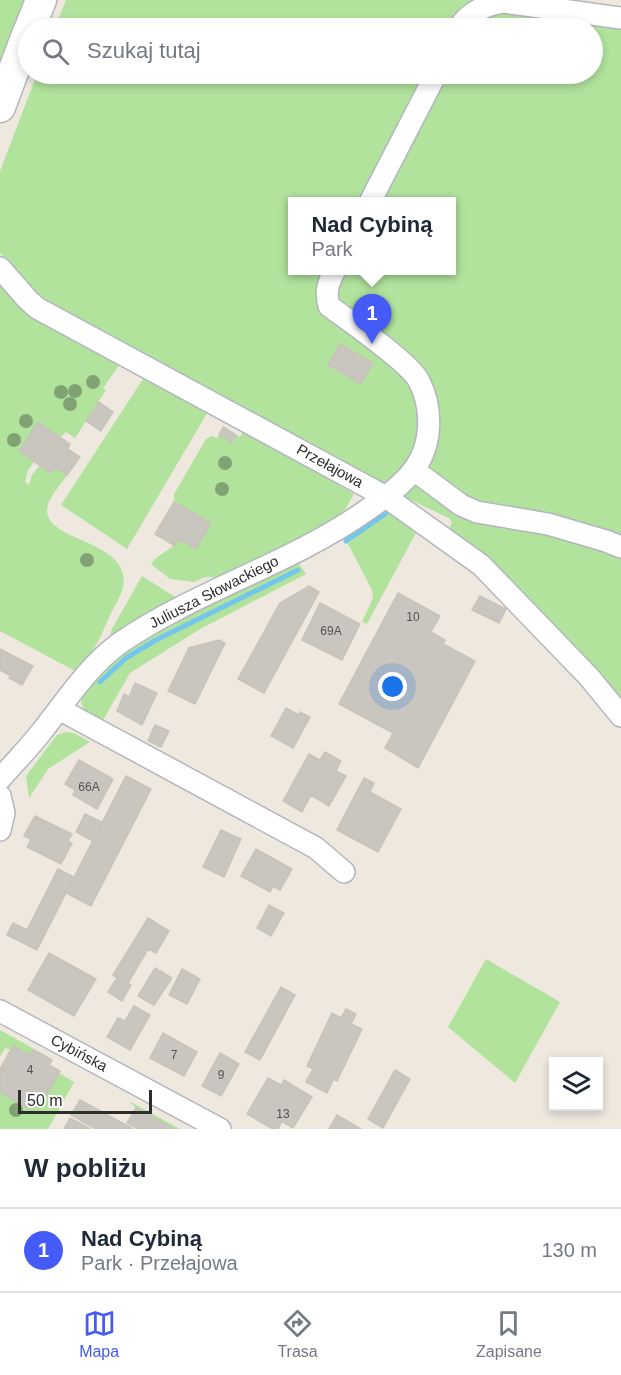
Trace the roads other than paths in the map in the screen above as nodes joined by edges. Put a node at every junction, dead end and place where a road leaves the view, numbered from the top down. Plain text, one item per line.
1 (40, 0) edge
2 (33, 18) edge
3 (468, 18) edge
4 (621, 18) edge
5 (18, 59) edge
6 (431, 84) edge
7 (0, 107) edge
8 (372, 197) edge
9 (0, 268) edge
10 (332, 275) edge
11 (414, 470) junction
12 (386, 496) junction
13 (621, 547) edge
14 (59, 709) junction
15 (621, 716) edge
16 (0, 779) edge
17 (0, 796) edge
18 (0, 830) edge
19 (344, 872) dead end
20 (0, 1011) edge
21 (220, 1129) edge

1 - 2 street
3 - 4 street
5 - 7 street
6 - 8 street
9 - 12 street, Przełajowa
10 - 11 street
11 - 12 street, Juliusza Słowackiego
11 - 13 street
12 - 14 street, Juliusza Słowackiego
12 - 15 street, Przełajowa
14 - 16 street, Juliusza Słowackiego
14 - 19 street
17 - 18 street
20 - 21 street, Cybińska

